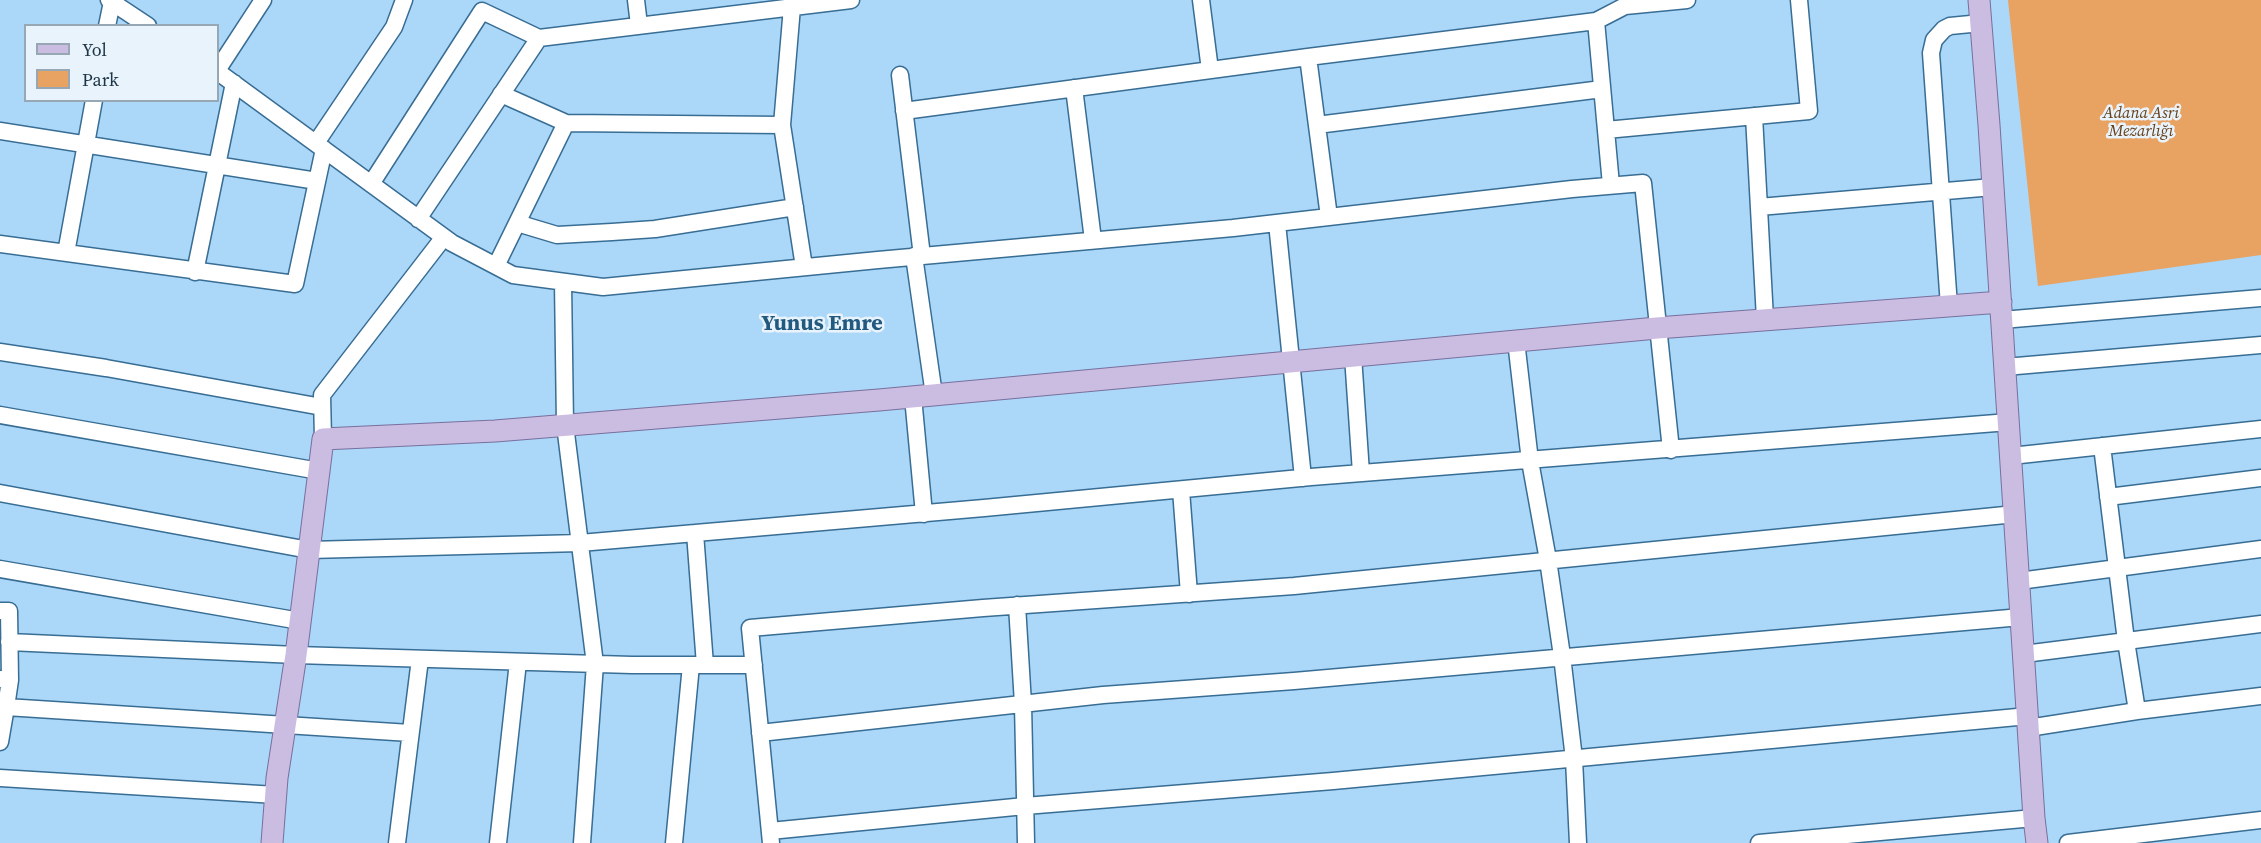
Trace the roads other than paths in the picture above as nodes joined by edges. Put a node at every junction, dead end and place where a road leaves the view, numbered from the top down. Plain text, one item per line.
1 (263, 0) edge
2 (404, 0) edge
3 (636, 0) edge
4 (850, 0) edge
5 (1201, 0) edge
6 (1687, 0) edge
7 (1799, 0) edge
8 (1979, 0) edge
9 (110, 1) edge
10 (792, 7) junction
11 (1596, 21) junction
12 (1981, 23) junction
13 (107, 24) edge
14 (145, 24) edge
15 (639, 26) junction
16 (539, 38) junction
17 (1308, 57) junction
18 (219, 69) edge
19 (1210, 70) junction
20 (219, 72) edge
21 (900, 75) dead end
22 (234, 83) junction
23 (1074, 88) junction
24 (1602, 88) junction
25 (501, 94) junction
26 (94, 102) edge
27 (904, 111) junction
28 (1754, 117) junction
29 (566, 123) junction
30 (782, 125) junction
31 (1317, 125) junction
32 (1606, 130) junction
33 (0, 131) edge
34 (87, 144) junction
35 (320, 146) junction
36 (217, 164) junction
37 (317, 181) junction
38 (371, 184) junction
39 (1611, 186) junction
40 (1993, 186) junction
41 (1940, 191) junction
42 (795, 207) junction
43 (1759, 207) junction
44 (1329, 217) junction
45 (418, 219) junction
46 (517, 223) junction
47 (1276, 223) junction
48 (444, 237) junction
49 (1093, 240) junction
50 (0, 244) edge
51 (66, 253) junction
52 (918, 256) junction
53 (496, 267) junction
54 (804, 267) junction
55 (195, 272) junction
56 (564, 282) junction
57 (2261, 298) edge
58 (1949, 306) junction
59 (2001, 311) junction
60 (1765, 320) junction
61 (1657, 328) junction
62 (1516, 341) junction
63 (2261, 345) edge
64 (0, 352) edge
65 (1353, 356) junction
66 (1291, 361) junction
67 (2005, 367) junction
68 (924, 396) junction
69 (322, 407) junction
70 (0, 415) edge
71 (2009, 422) junction
72 (565, 425) junction
73 (2261, 429) edge
74 (323, 439) junction
75 (2102, 446) junction
76 (1671, 450) junction
77 (2011, 456) junction
78 (1530, 461) junction
79 (319, 471) junction
80 (1361, 473) junction
81 (1303, 478) junction
82 (2261, 478) edge
83 (1181, 489) junction
84 (0, 493) edge
85 (2108, 497) junction
86 (924, 513) junction
87 (2014, 514) junction
88 (695, 533) junction
89 (580, 543) junction
90 (2261, 549) edge
91 (309, 550) junction
92 (1548, 560) junction
93 (2116, 568) junction
94 (0, 570) edge
95 (2019, 581) junction
96 (1189, 594) junction
97 (1017, 606) junction
98 (0, 611) edge
99 (2021, 617) junction
100 (300, 621) junction
101 (2261, 624) edge
102 (2126, 641) junction
103 (9, 642) junction
104 (2024, 654) junction
105 (296, 655) junction
106 (1562, 657) junction
107 (420, 659) junction
108 (518, 662) junction
109 (595, 664) junction
110 (698, 665) junction
111 (754, 665) junction
112 (5, 679) edge
113 (2261, 696) edge
114 (1023, 704) junction
115 (6, 707) junction
116 (2137, 711) junction
117 (2028, 722) junction
118 (285, 724) junction
119 (410, 733) junction
120 (760, 733) junction
121 (0, 742) edge
122 (1574, 759) junction
123 (0, 778) edge
124 (276, 795) junction
125 (1025, 806) junction
126 (2034, 818) junction
127 (2261, 820) edge
128 (771, 837) edge
129 (272, 843) edge
130 (397, 843) edge
131 (498, 843) edge
132 (582, 843) edge
133 (674, 843) edge
134 (1026, 843) edge
135 (1578, 843) edge
136 (1768, 843) edge
137 (2037, 843) edge
138 (2068, 843) edge

1 - 18 street
2 - 35 street
3 - 15 street
4 - 10 street
5 - 19 street
6 - 11 street
7 - 28 street
8 - 12 main road
9 - 13 street
9 - 14 street
10 - 15 street
10 - 30 street
11 - 17 street
11 - 24 street
12 - 40 main road
12 - 41 street
15 - 16 street
16 - 25 street
16 - 38 street
17 - 19 street
17 - 31 street
19 - 23 street
20 - 22 street
21 - 27 street
22 - 35 street
22 - 36 street
23 - 27 street
23 - 49 street
24 - 31 street
24 - 32 street
25 - 29 street
25 - 45 street
26 - 34 street
27 - 52 street
28 - 32 street
28 - 43 street
29 - 30 street
29 - 46 street
30 - 42 street
31 - 44 street
32 - 39 street
33 - 34 street
34 - 36 street
34 - 51 street
35 - 37 street
35 - 38 street
36 - 37 street
36 - 55 street
37 - 55 street
38 - 45 street
39 - 44 street
39 - 61 street
40 - 41 street
40 - 59 main road
41 - 43 street
41 - 58 street
42 - 46 street
42 - 54 street
43 - 60 street
44 - 47 street
45 - 48 street
46 - 53 street
47 - 49 street
47 - 66 street
48 - 53 street
48 - 69 street
49 - 52 street
50 - 51 street
51 - 55 street
52 - 54 street
52 - 68 street
53 - 56 street
54 - 56 street
56 - 72 street
57 - 59 street
58 - 59 main road
58 - 60 main road
59 - 67 main road
60 - 61 main road
61 - 62 main road
61 - 76 street
62 - 65 main road
62 - 78 street
63 - 67 street
64 - 69 street
65 - 66 main road
65 - 80 street
66 - 68 main road
66 - 81 street
67 - 71 main road
68 - 72 main road
68 - 86 street
69 - 74 street
70 - 79 street
71 - 76 street
71 - 77 main road
72 - 74 main road
72 - 89 street
73 - 75 street
74 - 79 main road
75 - 77 street
75 - 85 street
76 - 78 street
77 - 87 main road
78 - 80 street
78 - 92 street
79 - 91 main road
80 - 81 street
81 - 83 street
82 - 85 street
83 - 86 street
83 - 96 street
84 - 91 street
85 - 93 street
86 - 88 street
87 - 92 street
87 - 95 main road
88 - 89 street
88 - 110 street
89 - 91 street
89 - 109 street
90 - 93 street
91 - 100 main road
92 - 96 street
92 - 106 street
93 - 95 street
93 - 102 street
94 - 100 street
95 - 99 main road
96 - 97 street
97 - 111 street
97 - 114 street
98 - 103 street
99 - 104 main road
99 - 106 street
100 - 105 main road
101 - 102 street
102 - 104 street
102 - 116 street
103 - 105 street
103 - 112 street
104 - 117 main road
105 - 107 street
105 - 118 main road
106 - 114 street
106 - 122 street
107 - 108 street
107 - 119 street
108 - 109 street
108 - 131 street
109 - 110 street
109 - 132 street
110 - 111 street
110 - 133 street
111 - 120 street
112 - 115 street
113 - 116 street
114 - 120 street
114 - 125 street
115 - 118 street
115 - 121 street
116 - 117 street
117 - 122 street
117 - 126 main road
118 - 119 street
118 - 124 main road
119 - 130 street
120 - 128 street
122 - 125 street
122 - 135 street
123 - 124 street
124 - 129 main road
125 - 128 street
125 - 134 street
126 - 136 street
126 - 137 main road
127 - 138 street

